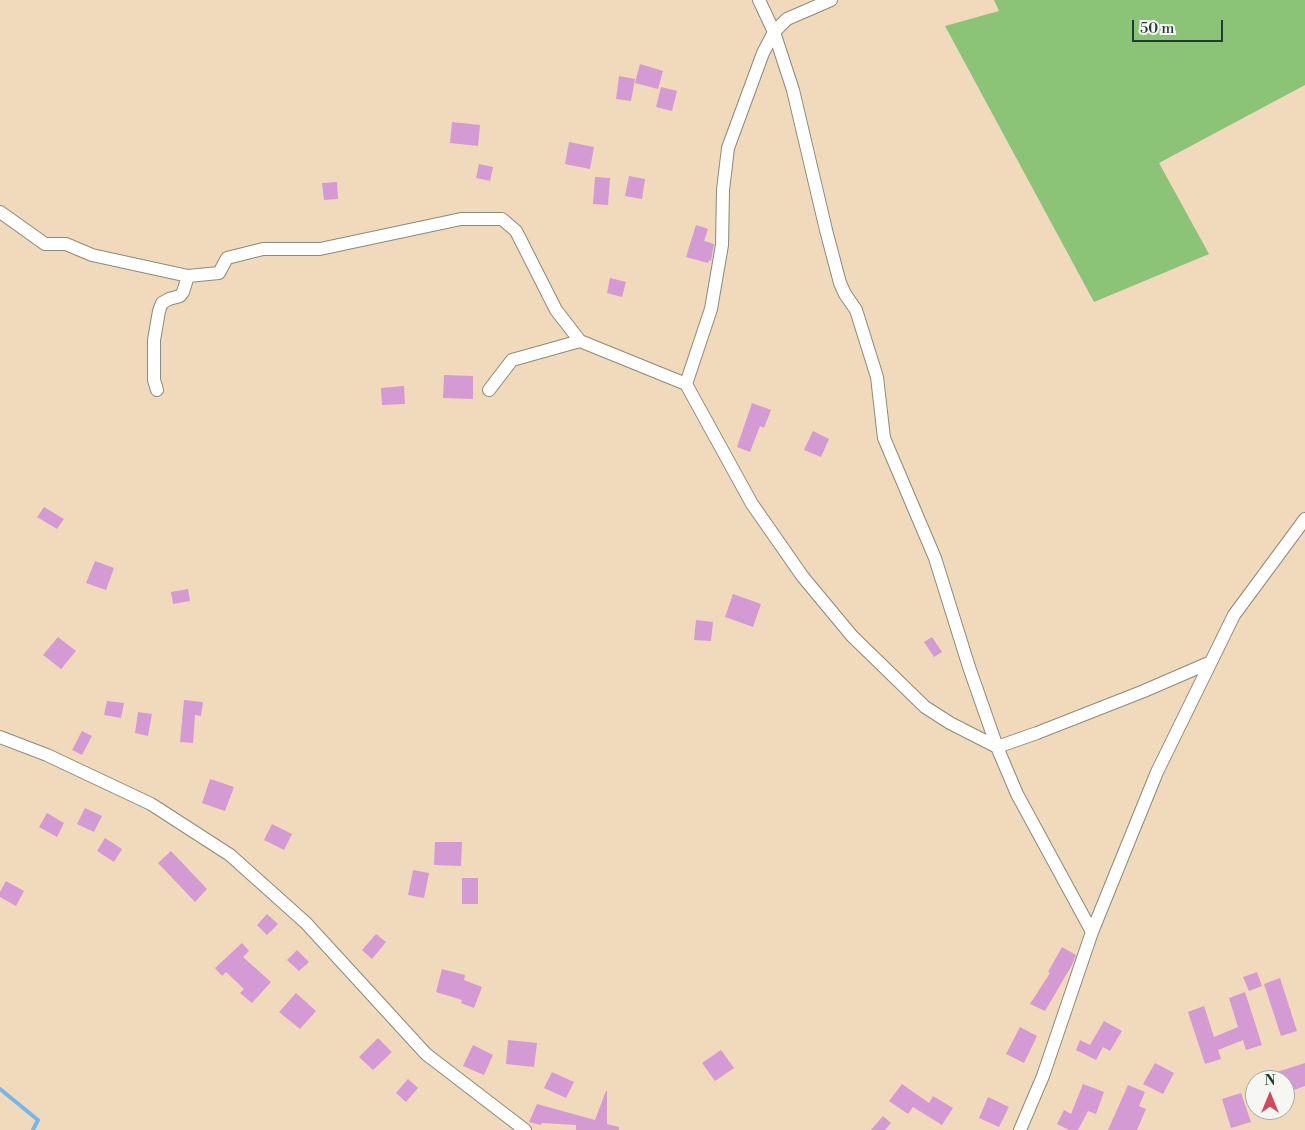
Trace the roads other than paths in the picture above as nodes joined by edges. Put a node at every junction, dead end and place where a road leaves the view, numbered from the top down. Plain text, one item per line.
1 (758, 0) edge
2 (831, 0) edge
3 (767, 17) junction
4 (787, 19) junction
5 (774, 32) junction
6 (0, 212) edge
7 (188, 276) junction
8 (580, 342) junction
9 (686, 384) junction
10 (157, 390) dead end
11 (489, 390) dead end
12 (1305, 519) edge
13 (1211, 662) junction
14 (0, 736) edge
15 (997, 747) junction
16 (1092, 932) junction
17 (525, 1130) edge
18 (1020, 1130) edge

1 - 3 street
2 - 4 street
3 - 4 street
3 - 5 street
4 - 5 street
5 - 9 street
5 - 15 street
6 - 7 street
7 - 8 street
7 - 10 street
8 - 9 street
8 - 11 street
9 - 15 street
12 - 13 street
13 - 15 street
13 - 16 street
14 - 17 street
15 - 16 street
16 - 18 street

